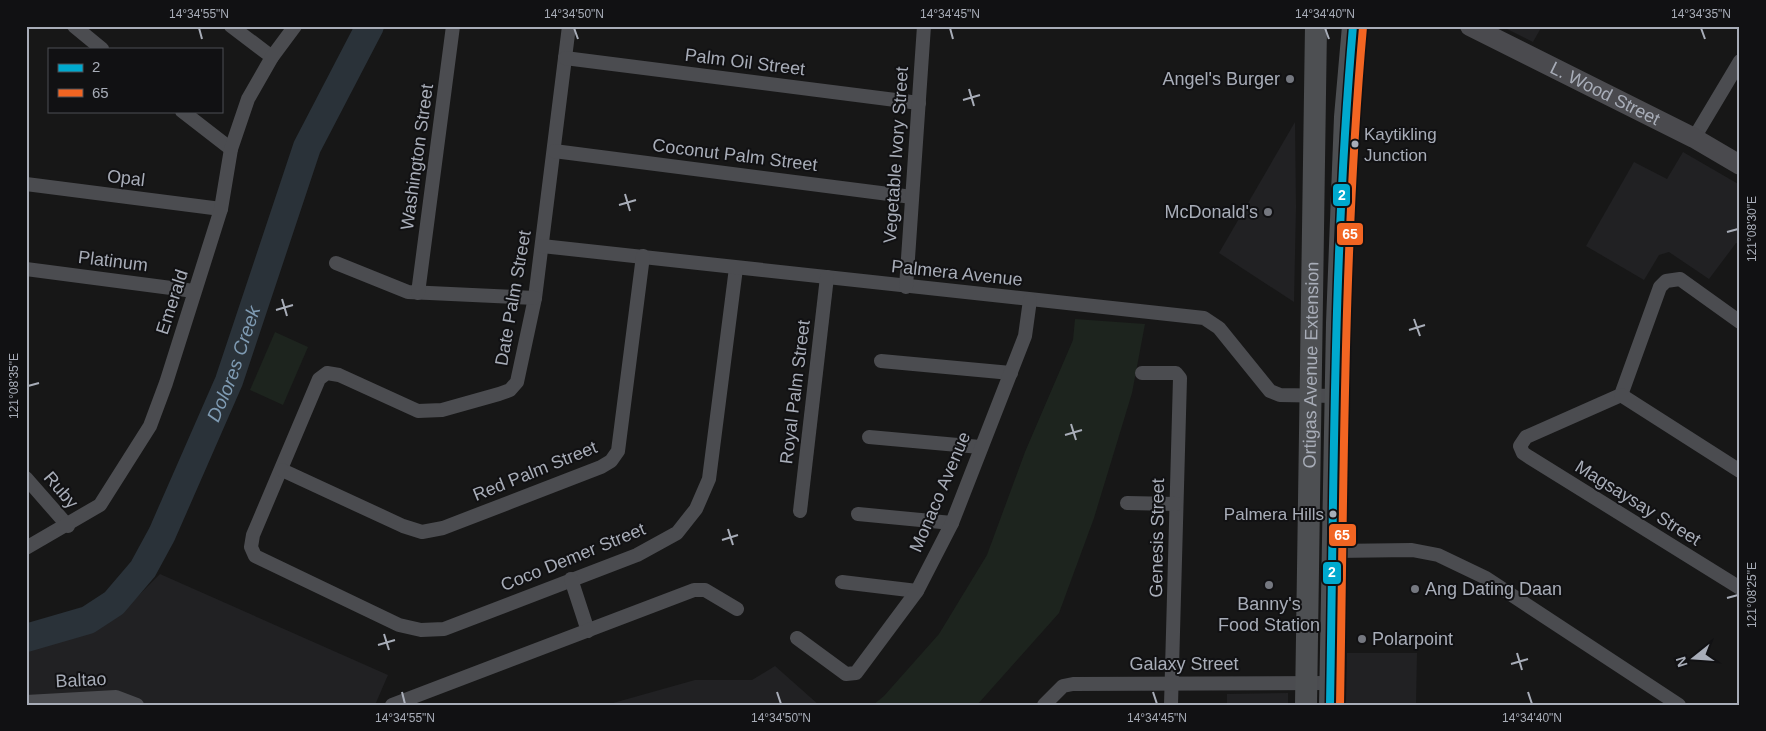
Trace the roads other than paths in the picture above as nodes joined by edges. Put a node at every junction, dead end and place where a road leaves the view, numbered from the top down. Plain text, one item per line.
1 (74, 26) edge
2 (231, 26) edge
3 (295, 26) edge
4 (453, 26) edge
5 (569, 26) edge
6 (924, 26) edge
7 (1316, 26) edge
8 (1353, 26) edge
9 (1470, 26) edge
10 (101, 48) edge
11 (272, 57) junction
12 (565, 58) junction
13 (1740, 61) edge
14 (919, 103) junction
15 (183, 112) edge
16 (1694, 138) junction
17 (231, 149) junction
18 (554, 151) junction
19 (1740, 165) edge
20 (26, 184) edge
21 (912, 197) junction
22 (222, 209) junction
23 (542, 246) junction
24 (643, 256) junction
25 (336, 263) dead end
26 (736, 268) junction
27 (26, 269) edge
28 (827, 277) junction
29 (906, 287) junction
30 (194, 290) junction
31 (418, 292) junction
32 (535, 298) junction
33 (1030, 300) junction
34 (1740, 322) edge
35 (881, 361) dead end
36 (1011, 373) junction
37 (1142, 373) dead end
38 (1621, 395) junction
39 (1336, 396) junction
40 (1310, 397) junction
41 (869, 437) dead end
42 (980, 447) junction
43 (282, 470) junction
44 (1740, 471) edge
45 (26, 478) edge
46 (1127, 503) dead end
47 (1176, 504) junction
48 (800, 511) dead end
49 (858, 514) dead end
50 (952, 522) junction
51 (68, 526) junction
52 (26, 548) edge
53 (1334, 551) junction
54 (255, 556) joint
55 (571, 579) junction
56 (842, 582) dead end
57 (1740, 588) edge
58 (917, 591) junction
59 (737, 609) dead end
60 (588, 631) junction
61 (797, 638) dead end
62 (1172, 683) junction
63 (1306, 694) edge
64 (1331, 694) edge
65 (26, 702) edge
66 (137, 705) edge
67 (392, 705) edge
68 (1044, 705) edge
69 (1171, 705) edge
70 (1679, 705) edge

1 - 10 street
2 - 11 street
3 - 11 street, Emerald
4 - 31 street, Washington Street
5 - 12 street, Date Palm Street
6 - 14 street, Vegetable Ivory Street
7 - 40 main road, Ortigas Avenue Extension
8 - 39 main road, Ortigas Avenue Extension
9 - 16 main road, L. Wood Street
11 - 17 street, Emerald
12 - 14 street, Palm Oil Street
12 - 18 street, Date Palm Street
13 - 16 street
14 - 21 street, Vegetable Ivory Street
15 - 17 street
16 - 19 main road, L. Wood Street
17 - 22 street, Emerald
18 - 21 street, Coconut Palm Street
18 - 23 street, Date Palm Street
20 - 22 street, Opal
21 - 29 street, Vegetable Ivory Street
22 - 30 street, Emerald
23 - 24 street, Palmera Avenue
23 - 32 street, Date Palm Street
24 - 26 street, Palmera Avenue
24 - 43 street, Red Palm Street
25 - 31 street
26 - 28 street, Palmera Avenue
26 - 55 street, Coco Demer Street
27 - 30 street, Platinum
28 - 29 street, Palmera Avenue
28 - 48 street, Royal Palm Street
29 - 33 street, Palmera Avenue
30 - 51 street, Emerald
31 - 32 street
32 - 43 street, Date Palm Street
33 - 36 street, Monaco Avenue
33 - 40 street, Palmera Avenue
34 - 38 street
35 - 36 street
36 - 42 street, Monaco Avenue
37 - 47 street, Genesis Street
38 - 44 street
38 - 57 street, Magsaysay Street
39 - 40 street, Palmera Avenue
39 - 53 main road, Ortigas Avenue Extension
40 - 63 main road, Ortigas Avenue Extension
41 - 42 street
42 - 50 street, Monaco Avenue
43 - 54 street, Date Palm Street
45 - 51 street, Ruby
46 - 47 street
47 - 62 street, Genesis Street
49 - 50 street
50 - 58 street, Monaco Avenue
51 - 52 street, Emerald
53 - 64 main road, Ortigas Avenue Extension
53 - 70 street
54 - 55 street, Coco Demer Street
55 - 60 street
56 - 58 street
58 - 61 street, Monaco Avenue
59 - 60 street
60 - 67 street
62 - 63 street, Galaxy Street
62 - 68 street, Galaxy Street
62 - 69 street, Genesis Street
63 - 64 street, Galaxy Street
65 - 66 street, Baltao

